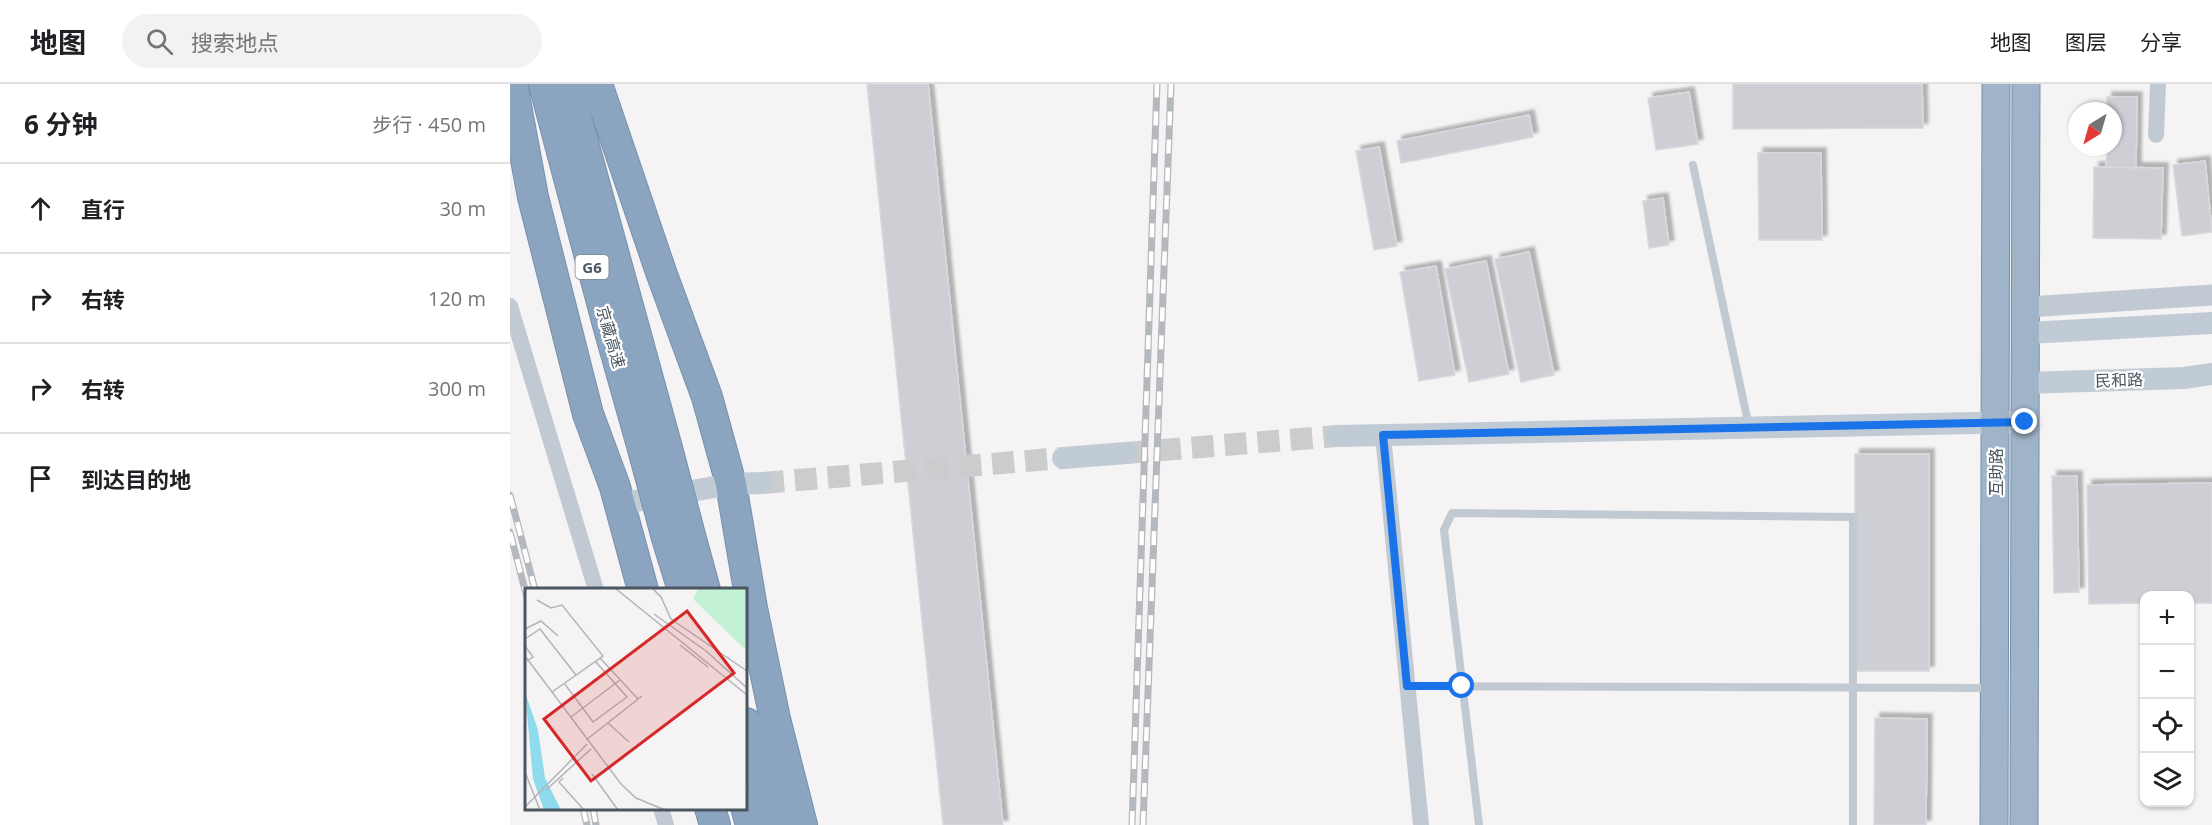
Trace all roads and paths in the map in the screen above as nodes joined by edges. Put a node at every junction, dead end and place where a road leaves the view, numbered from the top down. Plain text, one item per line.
1 (512, 84) edge
2 (544, 84) edge
3 (567, 84) edge
4 (597, 84) edge
5 (1996, 84) edge
6 (2026, 84) edge
7 (2158, 84) edge
8 (2156, 135) dead end
9 (1693, 165) dead end
10 (2212, 295) edge
11 (510, 306) edge
12 (2027, 320) junction
13 (2212, 323) edge
14 (2212, 374) edge
15 (2026, 383) junction
16 (1996, 422) junction
17 (2025, 422) junction
18 (1749, 428) junction
19 (1383, 435) junction
20 (1337, 436) tunnel mouth
21 (655, 448) junction
22 (1126, 453) tunnel mouth
23 (1064, 458) tunnel mouth
24 (762, 483) tunnel mouth
25 (731, 484) junction
26 (619, 504) junction
27 (679, 538) junction
28 (595, 588) edge
29 (643, 588) edge
30 (683, 588) edge
31 (704, 588) edge
32 (1407, 686) junction
33 (1462, 686) junction
34 (1851, 688) junction
35 (1995, 688) junction
36 (747, 727) edge
37 (662, 810) edge
38 (711, 810) edge
39 (747, 810) edge
40 (666, 825) edge
41 (715, 825) edge
42 (751, 825) edge
43 (774, 825) edge
44 (802, 825) edge
45 (1421, 825) edge
46 (1479, 825) edge
47 (1853, 825) edge
48 (1994, 825) edge
49 (2024, 825) edge

1 - 26 highway
2 - 21 highway, 京藏高速 / G6
3 - 21 highway, 京藏高速 / G6
4 - 25 highway
5 - 16 highway, 互助路
6 - 12 highway, 互助路
7 - 8 street
9 - 18 lane
10 - 12 street
11 - 28 street
12 - 13 main road
12 - 15 highway, 互助路
14 - 15 main road, 民和路
15 - 17 highway, 互助路
16 - 17 main road
16 - 18 main road
16 - 35 highway, 互助路
17 - 49 highway, 互助路
18 - 19 main road
19 - 20 main road
19 - 32 street
21 - 27 highway, 京藏高速 / G6, bridge
22 - 23 main road
24 - 25 main road
25 - 26 main road
25 - 44 highway
26 - 29 highway
27 - 30 highway, 京藏高速 / G6
27 - 31 highway, 京藏高速 / G6
32 - 33 lane
32 - 45 street
33 - 34 lane
33 - 34 lane
33 - 46 lane
34 - 35 lane
34 - 47 lane
35 - 48 highway, 互助路
36 - 43 highway
37 - 40 street
38 - 41 highway
39 - 42 highway

